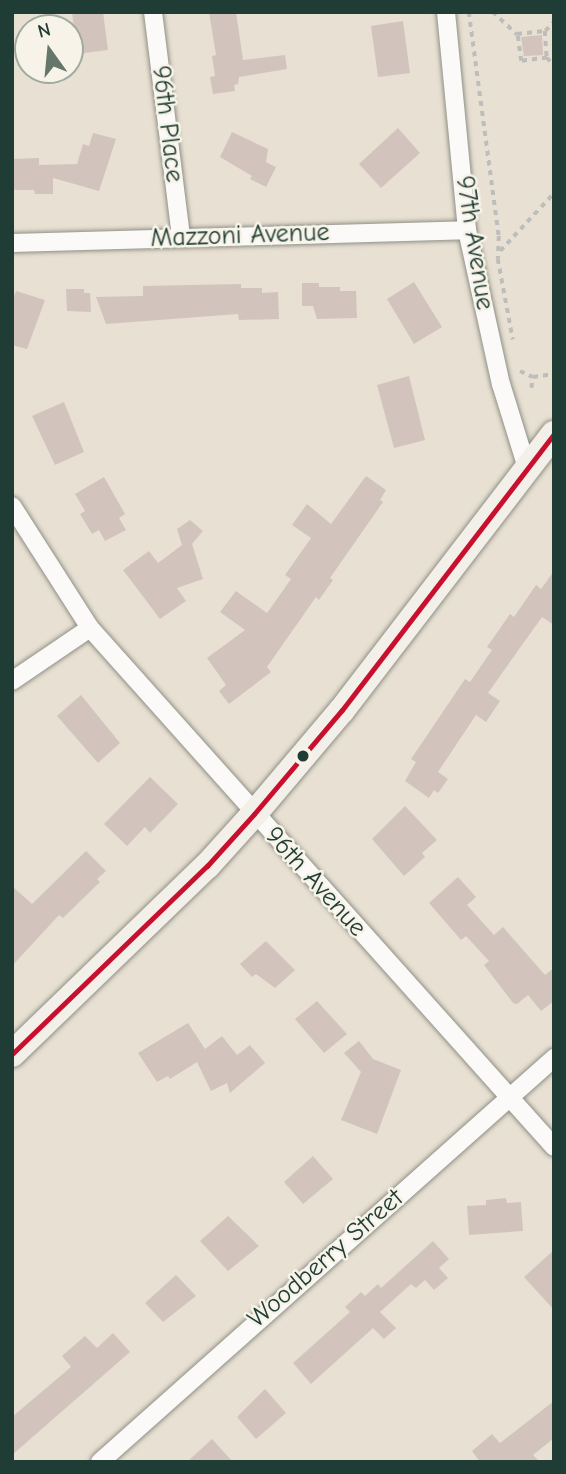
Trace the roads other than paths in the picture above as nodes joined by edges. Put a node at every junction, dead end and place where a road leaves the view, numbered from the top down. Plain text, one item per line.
1 (153, 12) edge
2 (446, 12) edge
3 (467, 230) junction
4 (181, 237) junction
5 (12, 243) edge
6 (554, 434) edge
7 (527, 468) junction
8 (12, 506) edge
9 (90, 628) junction
10 (12, 681) edge
11 (254, 814) junction
12 (12, 1054) edge
13 (554, 1058) edge
14 (508, 1096) junction
15 (554, 1147) edge
16 (100, 1462) edge

1 - 4 street, 96th Place
2 - 3 street, 97th Avenue
3 - 4 street, Mazzoni Avenue
3 - 7 street, 97th Avenue
4 - 5 street, Mazzoni Avenue
6 - 7 main road
7 - 11 main road
8 - 9 street, 96th Avenue
9 - 10 street
9 - 11 street, 96th Avenue
11 - 12 main road
11 - 14 street, 96th Avenue
13 - 14 street, Woodberry Street
14 - 15 street, 96th Avenue
14 - 16 street, Woodberry Street

